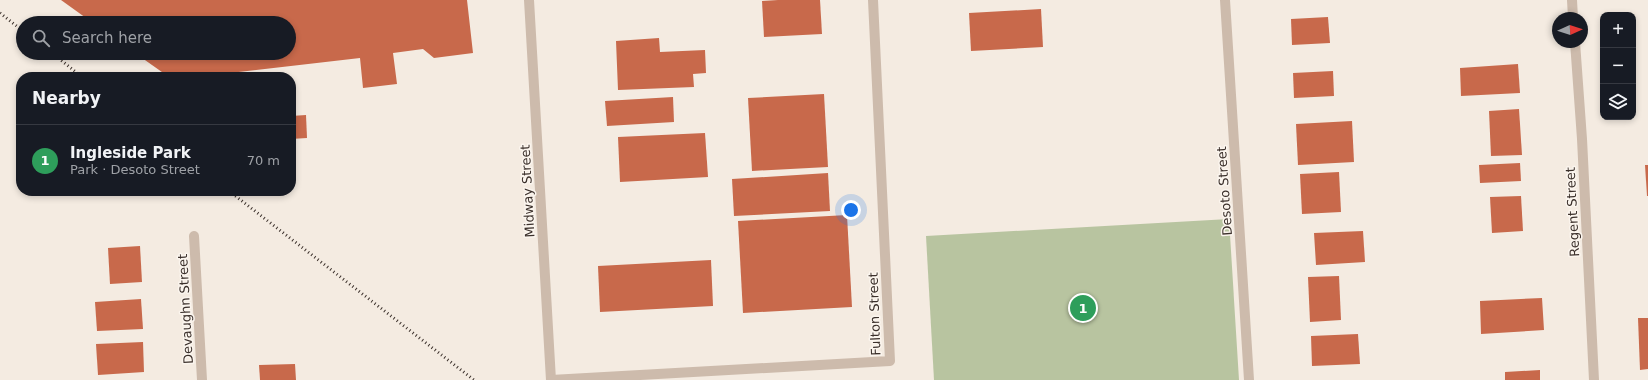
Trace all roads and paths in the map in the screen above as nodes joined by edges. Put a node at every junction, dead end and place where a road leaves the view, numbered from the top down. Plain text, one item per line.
1 (530, 0) edge
2 (873, 0) edge
3 (1225, 0) edge
4 (1572, 0) edge
5 (1573, 12) edge
6 (1575, 48) edge
7 (194, 236) dead end
8 (202, 380) edge
9 (551, 380) edge
10 (1249, 380) edge
11 (1594, 380) edge

1 - 9 street, Midway Street
2 - 9 street, Fulton Street
3 - 10 street, Desoto Street
4 - 5 street
6 - 11 street, Regent Street
7 - 8 street, Devaughn Street

